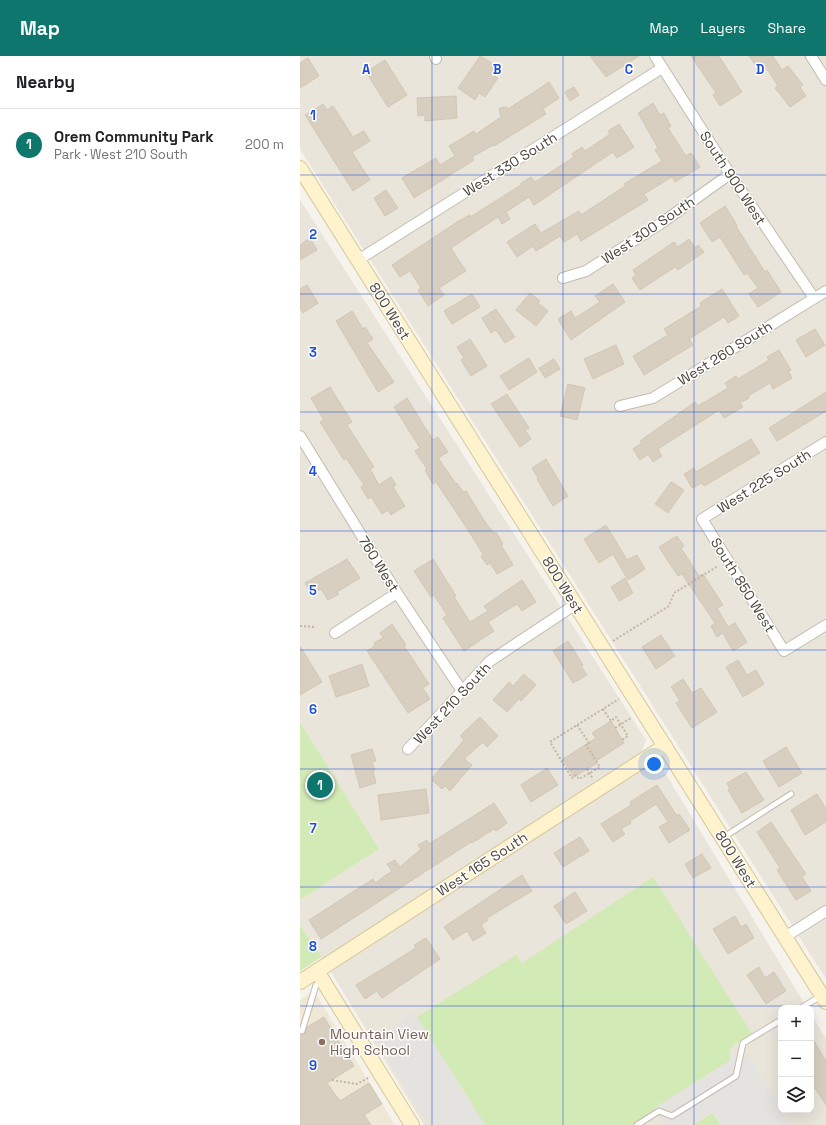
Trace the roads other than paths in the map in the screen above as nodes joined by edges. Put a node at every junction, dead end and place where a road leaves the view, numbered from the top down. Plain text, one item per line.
1 (655, 56) edge
2 (811, 56) edge
3 (662, 68) junction
4 (826, 80) edge
5 (300, 168) edge
6 (730, 174) junction
7 (358, 260) junction
8 (562, 278) dead end
9 (826, 291) edge
10 (814, 298) junction
11 (620, 406) dead end
12 (300, 436) edge
13 (826, 442) edge
14 (702, 519) joint
15 (397, 593) junction
16 (576, 604) junction
17 (826, 625) edge
18 (335, 633) dead end
19 (462, 691) junction
20 (665, 746) junction
21 (408, 750) dead end
22 (791, 794) dead end
23 (723, 838) junction
24 (826, 911) edge
25 (785, 937) junction
26 (316, 978) junction
27 (300, 982) edge
28 (824, 998) edge
29 (808, 1005) edge
30 (778, 1022) edge
31 (302, 1031) dead end
32 (412, 1125) edge
33 (637, 1125) edge

1 - 3 street, South 900 West
2 - 4 street
3 - 6 street, South 900 West
3 - 7 street, West 330 South
5 - 7 street, 800 West
6 - 8 street, West 300 South
6 - 10 street, South 900 West
7 - 16 street, 800 West
9 - 10 street, West 260 South
10 - 11 street, West 260 South
12 - 15 street, 760 West
13 - 14 street, West 225 South
14 - 17 street, South 850 West
15 - 18 street
15 - 19 street, 760 West
16 - 19 street, West 210 South
16 - 20 street, 800 West
19 - 21 street, West 210 South
20 - 23 street, 800 West
20 - 26 street, West 165 South
22 - 23 lane
23 - 25 street, 800 West
24 - 25 street
25 - 28 street, 800 West
26 - 27 street, West 165 South
26 - 31 lane
26 - 32 street
28 - 29 lane
30 - 33 lane

